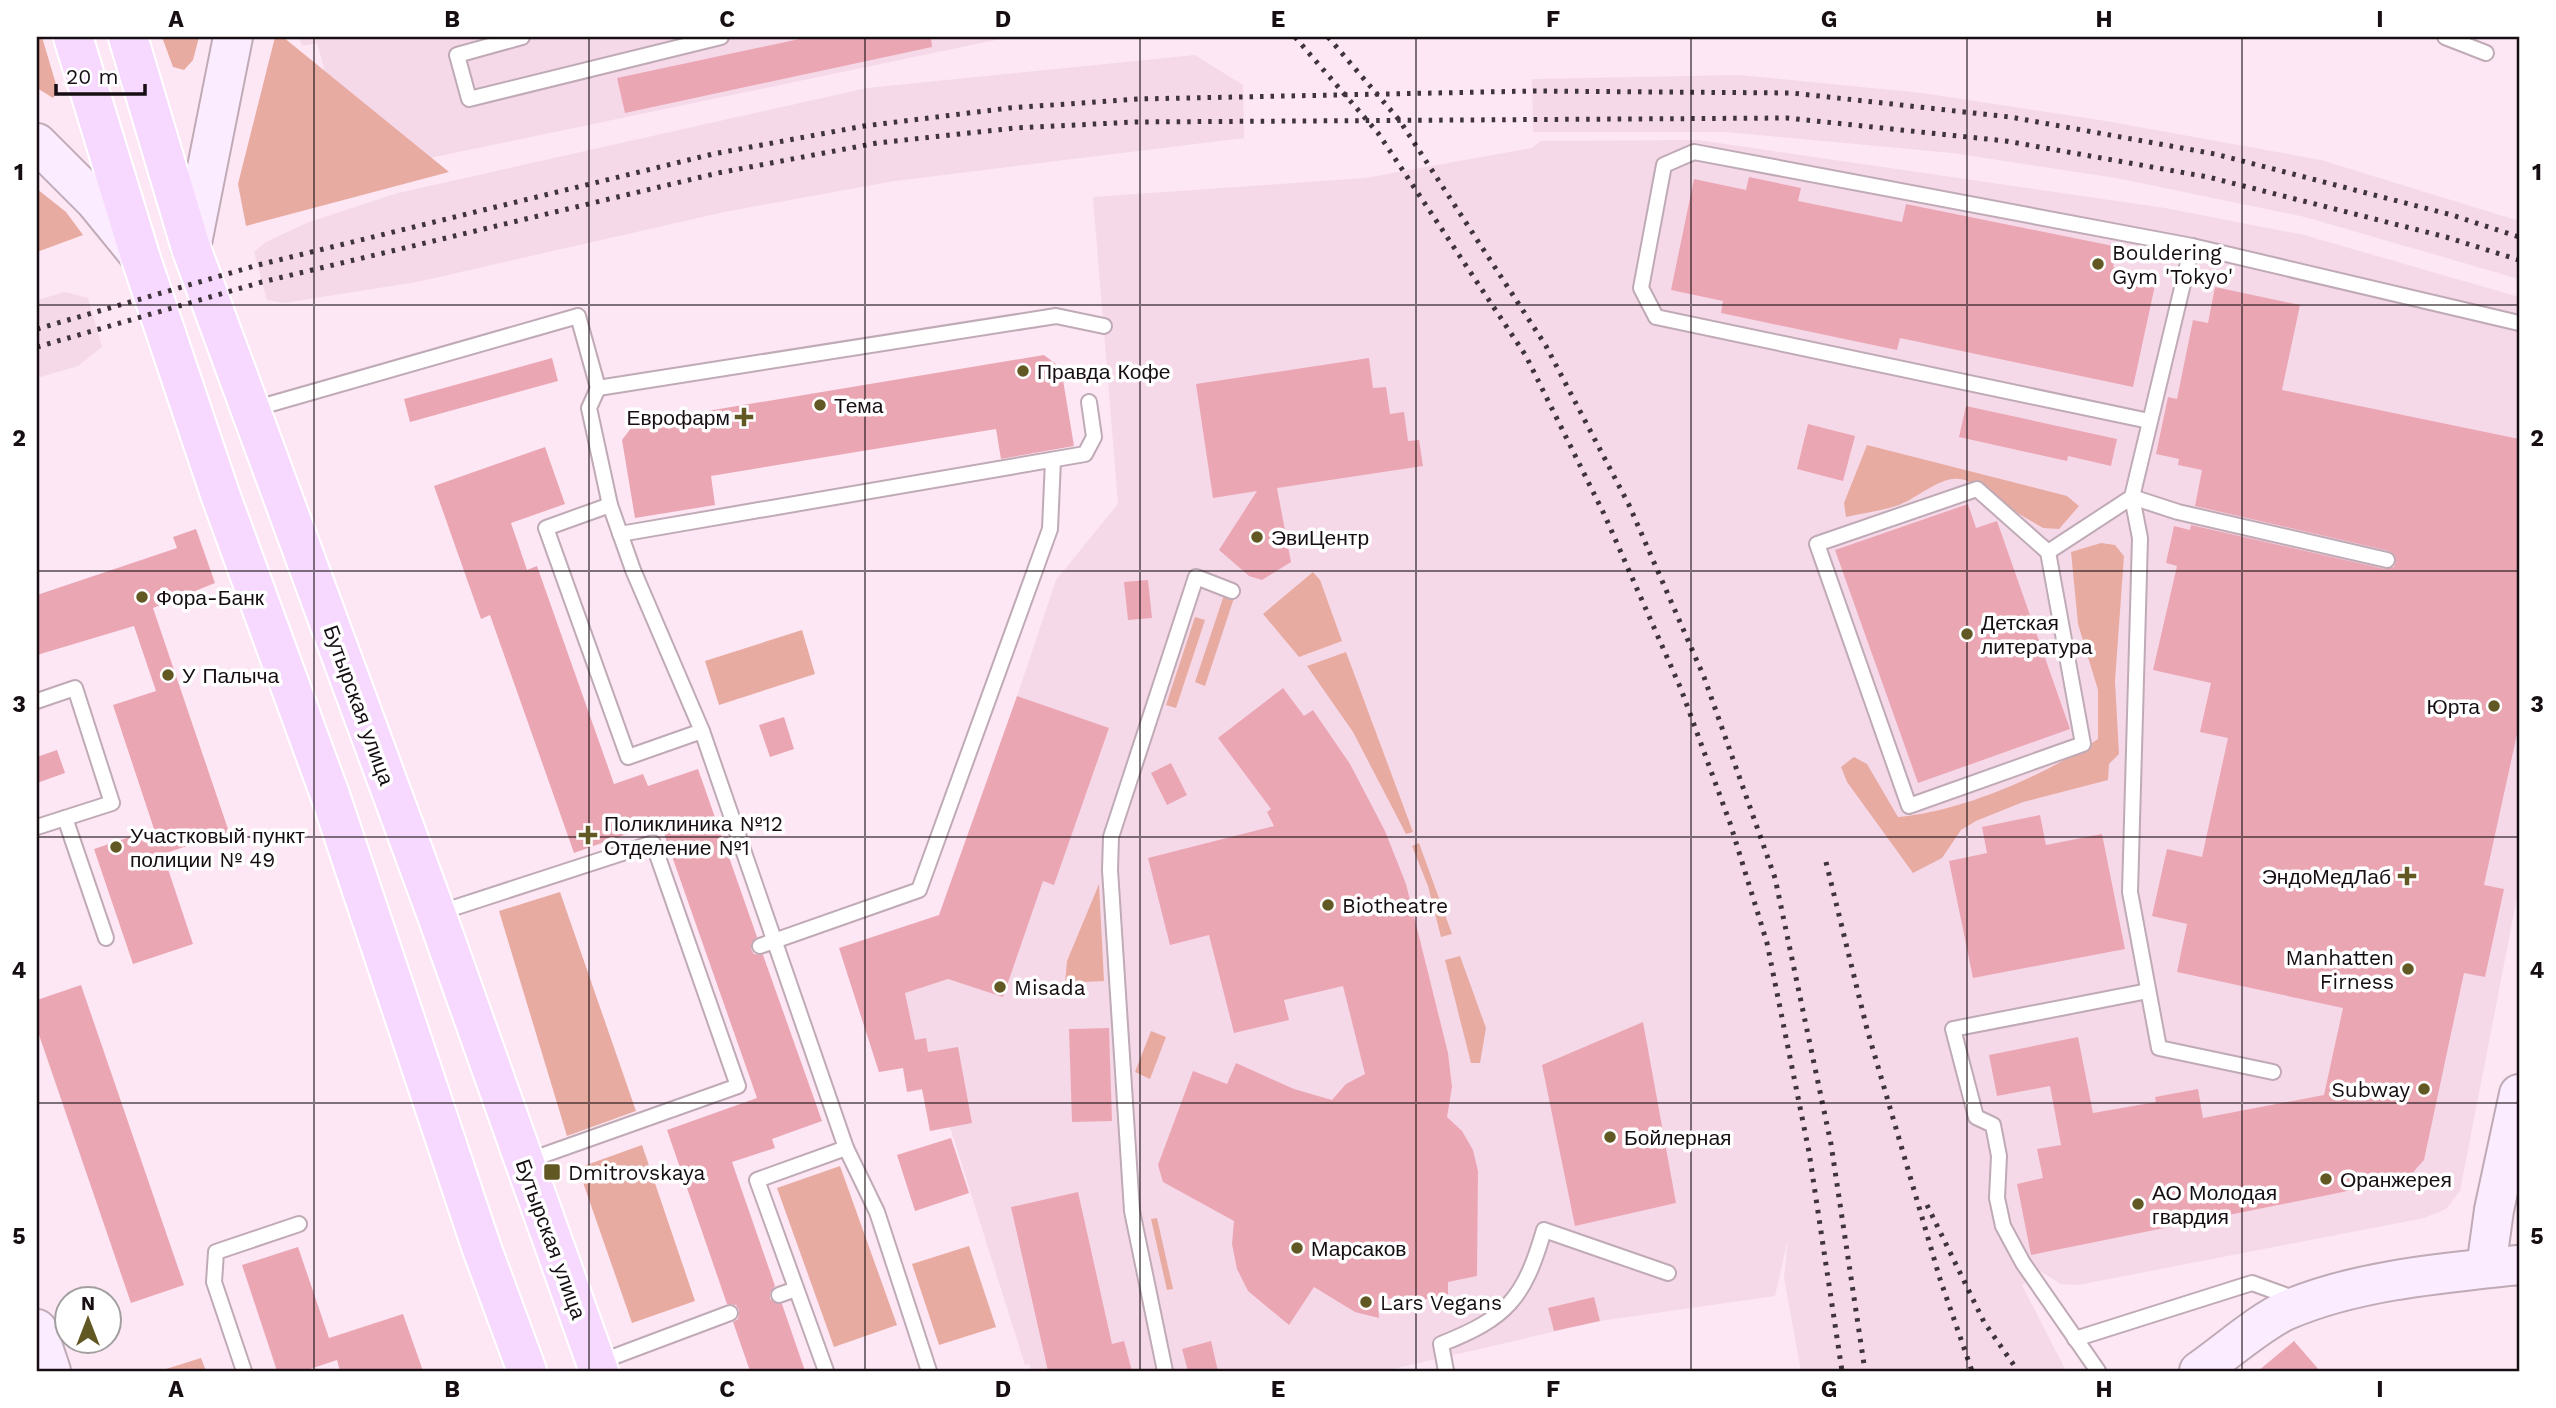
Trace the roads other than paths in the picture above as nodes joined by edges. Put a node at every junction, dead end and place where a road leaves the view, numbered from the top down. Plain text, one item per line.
1 (73, 37) edge
2 (128, 37) edge
3 (233, 37) edge
4 (523, 37) edge
5 (721, 37) edge
6 (2445, 37) edge
7 (2486, 52) dead end
8 (37, 143) edge
9 (2192, 246) junction
10 (191, 248) junction
11 (141, 259) junction
12 (2519, 323) edge
13 (1104, 326) dead end
14 (598, 388) junction
15 (1089, 402) dead end
16 (249, 410) junction
17 (2149, 421) junction
18 (1053, 460) junction
19 (2132, 496) junction
20 (610, 506) junction
21 (620, 534) junction
22 (2048, 552) junction
23 (2387, 560) dead end
24 (1232, 592) dead end
25 (37, 701) edge
26 (702, 732) junction
27 (65, 818) junction
28 (37, 827) edge
29 (436, 913) junction
30 (106, 938) dead end
31 (775, 941) junction
32 (760, 946) dead end
33 (2148, 991) junction
34 (2273, 1072) dead end
35 (2519, 1094) edge
36 (846, 1148) junction
37 (2513, 1155) edge
38 (524, 1162) junction
39 (299, 1224) dead end
40 (2503, 1267) edge
41 (1668, 1273) dead end
42 (796, 1289) junction
43 (779, 1295) dead end
44 (2308, 1303) junction
45 (730, 1313) dead end
46 (37, 1332) edge
47 (2075, 1339) junction
48 (597, 1367) edge
49 (51, 1371) edge
50 (244, 1371) edge
51 (527, 1371) edge
52 (826, 1371) edge
53 (929, 1371) edge
54 (1165, 1371) edge
55 (1446, 1371) edge
56 (2098, 1371) edge
57 (2199, 1371) edge

1 - 11 main road
2 - 10 main road, Бутырская улица
3 - 10 street
4 - 5 lane
6 - 7 lane
8 - 11 street
9 - 12 lane
9 - 17 lane
9 - 17 lane
10 - 16 main road, Бутырская улица
11 - 51 main road
13 - 14 lane
14 - 16 lane
14 - 20 lane
15 - 18 lane
16 - 29 main road, Бутырская улица
17 - 19 lane
18 - 21 lane
18 - 31 lane
19 - 22 lane
19 - 23 lane
19 - 33 lane
20 - 21 lane
20 - 26 lane
21 - 26 lane
22 - 22 lane
24 - 54 lane
25 - 27 lane
26 - 31 lane
27 - 28 lane
27 - 30 lane
29 - 38 main road, Бутырская улица
29 - 38 lane
31 - 32 lane
31 - 36 lane
33 - 34 lane
33 - 47 lane
35 - 37 street
36 - 42 lane
36 - 53 lane
37 - 40 street
38 - 48 main road, Бутырская улица
39 - 50 lane
40 - 44 street
41 - 55 lane
42 - 43 lane
42 - 52 lane
44 - 47 lane
44 - 57 street
45 - 48 lane
46 - 49 street
47 - 56 lane

